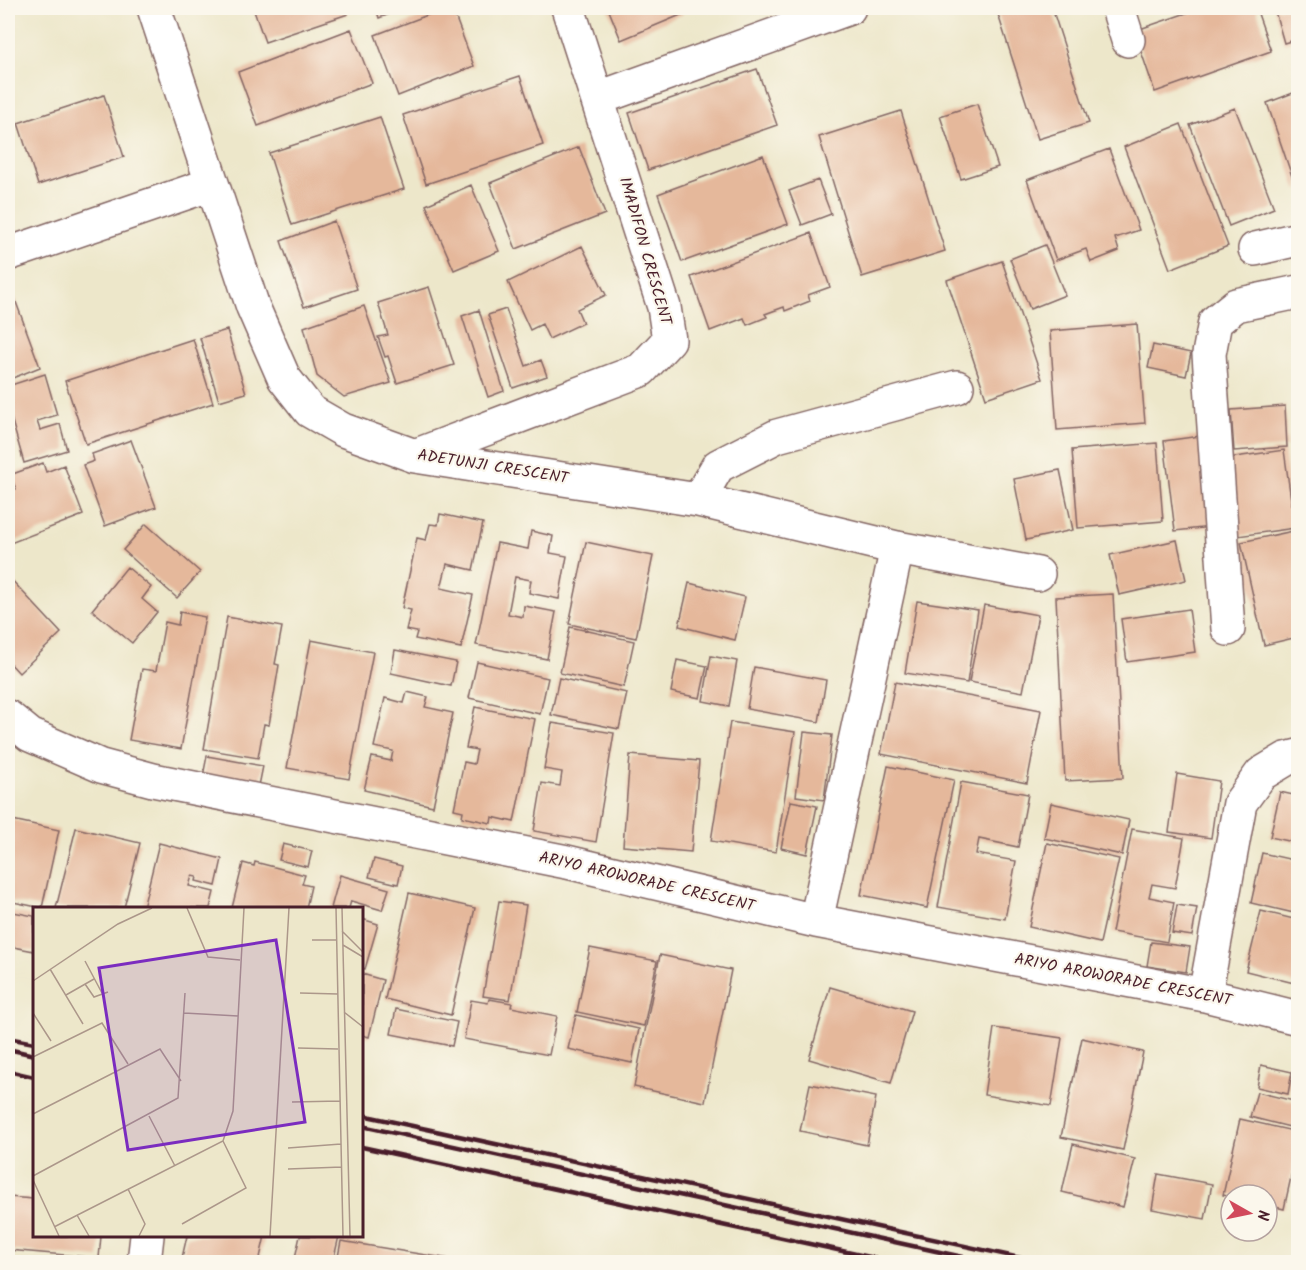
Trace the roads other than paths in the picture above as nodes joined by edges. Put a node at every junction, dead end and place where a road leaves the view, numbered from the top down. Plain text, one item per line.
1 (154, 8) edge
2 (568, 8) edge
3 (849, 8) edge
4 (1118, 8) edge
5 (1128, 40) dead end
6 (598, 98) junction
7 (212, 184) junction
8 (1299, 238) edge
9 (1255, 249) dead end
10 (8, 254) edge
11 (1299, 292) edge
12 (957, 387) dead end
13 (415, 456) junction
14 (698, 500) junction
15 (897, 548) junction
16 (1038, 574) dead end
17 (1228, 629) dead end
18 (8, 717) edge
19 (1299, 756) edge
20 (816, 921) junction
21 (1205, 995) junction
22 (1299, 1018) edge
23 (147, 1237) edge
24 (144, 1263) edge

1 - 7 street, ADETUNJI CRESCENT
2 - 6 street, IMADIFON CRESCENT
3 - 6 street
4 - 5 street
6 - 13 street, IMADIFON CRESCENT
7 - 10 street
7 - 13 street, ADETUNJI CRESCENT
8 - 9 street
11 - 17 street
12 - 14 street
13 - 14 street, ADETUNJI CRESCENT
14 - 15 street, ADETUNJI CRESCENT
15 - 16 street, ADETUNJI CRESCENT
15 - 20 street
18 - 20 street, ARIYO AROWORADE CRESCENT
19 - 21 street
20 - 21 street, ARIYO AROWORADE CRESCENT
21 - 22 street, ARIYO AROWORADE CRESCENT
23 - 24 street

